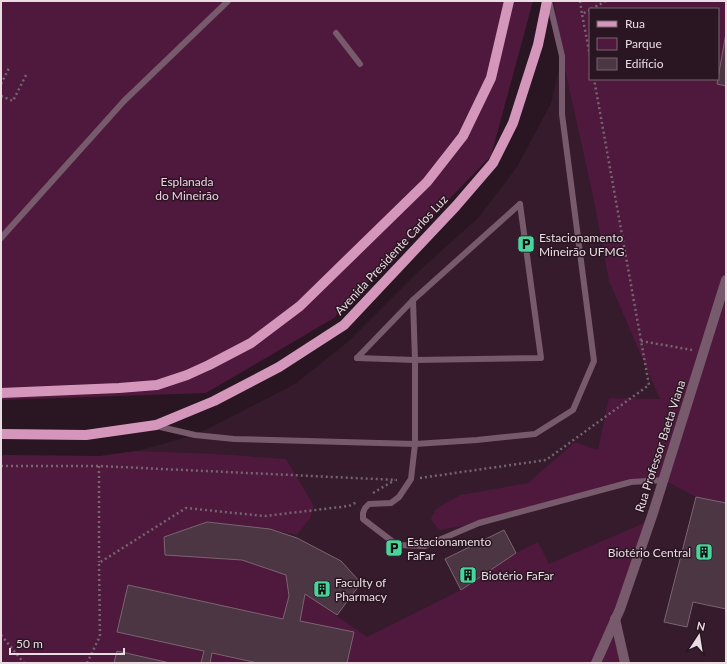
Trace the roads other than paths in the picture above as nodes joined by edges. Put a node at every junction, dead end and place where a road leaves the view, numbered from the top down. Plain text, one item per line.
1 (228, 1) edge
2 (509, 1) edge
3 (548, 1) edge
4 (336, 33) dead end
5 (360, 64) dead end
6 (1, 238) edge
7 (726, 280) edge
8 (413, 300) junction
9 (415, 360) junction
10 (28, 392) junction
11 (1, 393) edge
12 (1, 398) edge
13 (156, 426) junction
14 (1, 434) edge
15 (415, 444) junction
16 (664, 480) junction
17 (615, 619) junction
18 (596, 663) edge
19 (626, 663) edge

1 - 6 lane
2 - 10 main road, Avenida Presidente Carlos Luz
3 - 13 main road, Avenida Presidente Carlos Luz
3 - 15 lane
4 - 5 lane
7 - 16 street, Rua Professor Baeta Viana
8 - 9 lane
8 - 9 lane
8 - 9 lane
9 - 15 lane
10 - 11 main road
10 - 12 main road
13 - 14 main road, Avenida Presidente Carlos Luz
13 - 15 lane
15 - 16 lane
16 - 17 street, Rua Professor Baeta Viana
17 - 18 street, Rua Professor Baeta Viana
17 - 19 street

